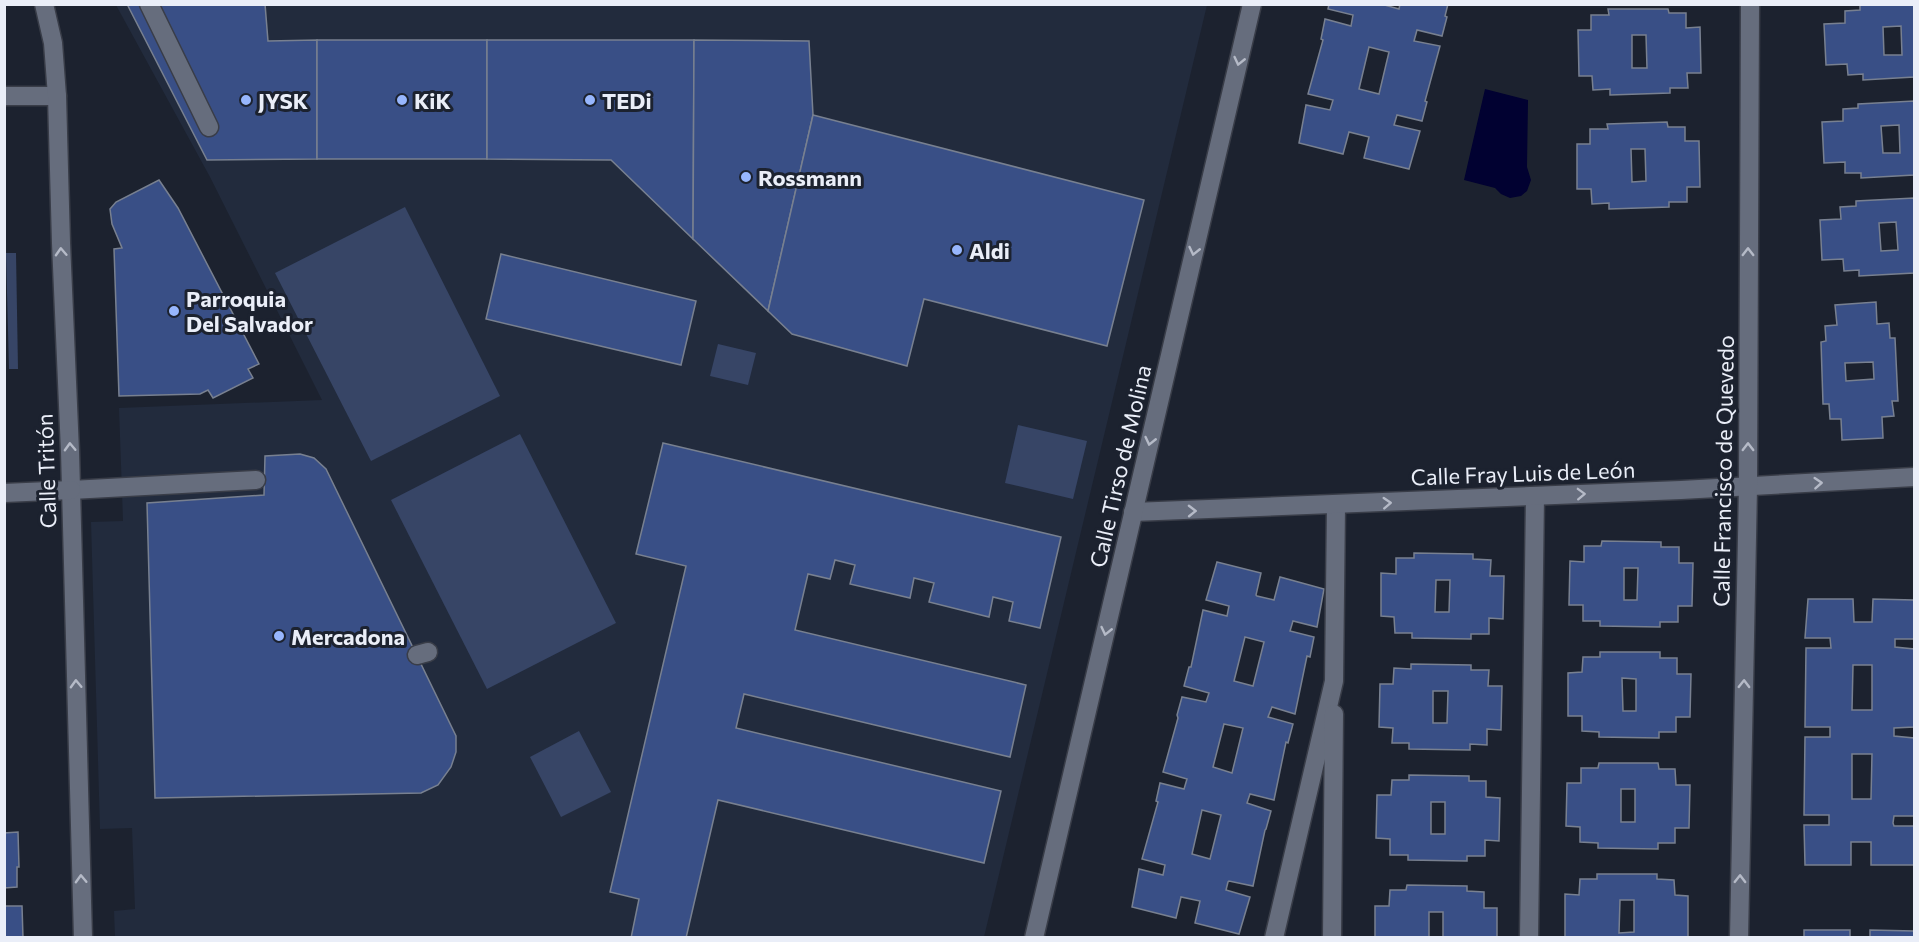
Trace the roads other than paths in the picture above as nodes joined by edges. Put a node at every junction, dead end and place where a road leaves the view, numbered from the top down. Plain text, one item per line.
1 (44, 4) edge
2 (149, 4) edge
3 (1252, 4) edge
4 (1750, 4) edge
5 (4, 96) edge
6 (57, 96) junction
7 (209, 128) dead end
8 (1914, 477) edge
9 (256, 480) dead end
10 (1748, 487) junction
11 (71, 490) junction
12 (4, 493) edge
13 (1535, 496) junction
14 (1336, 505) junction
15 (1133, 512) junction
16 (1335, 681) junction
17 (83, 938) edge
18 (1034, 938) edge
19 (1274, 938) edge
20 (1332, 938) edge
21 (1529, 938) edge
22 (1739, 938) edge

1 - 6 street, Calle Tritón
2 - 7 street
3 -> 15 street, Calle Tirso de Molina
10 -> 4 street, Calle Francisco de Quevedo
5 - 6 street
11 -> 6 street, Calle Tritón
10 -> 8 street, Calle Fray Luis de León
9 - 11 street
13 -> 10 street, Calle Fray Luis de León
22 -> 10 street, Calle Francisco de Quevedo
11 - 12 street
17 -> 11 street, Calle Tritón
14 -> 13 street, Calle Fray Luis de León
13 - 21 street
15 -> 14 street, Calle Fray Luis de León
14 - 16 street
15 -> 18 street, Calle Tirso de Molina
16 - 19 street
16 - 20 street

